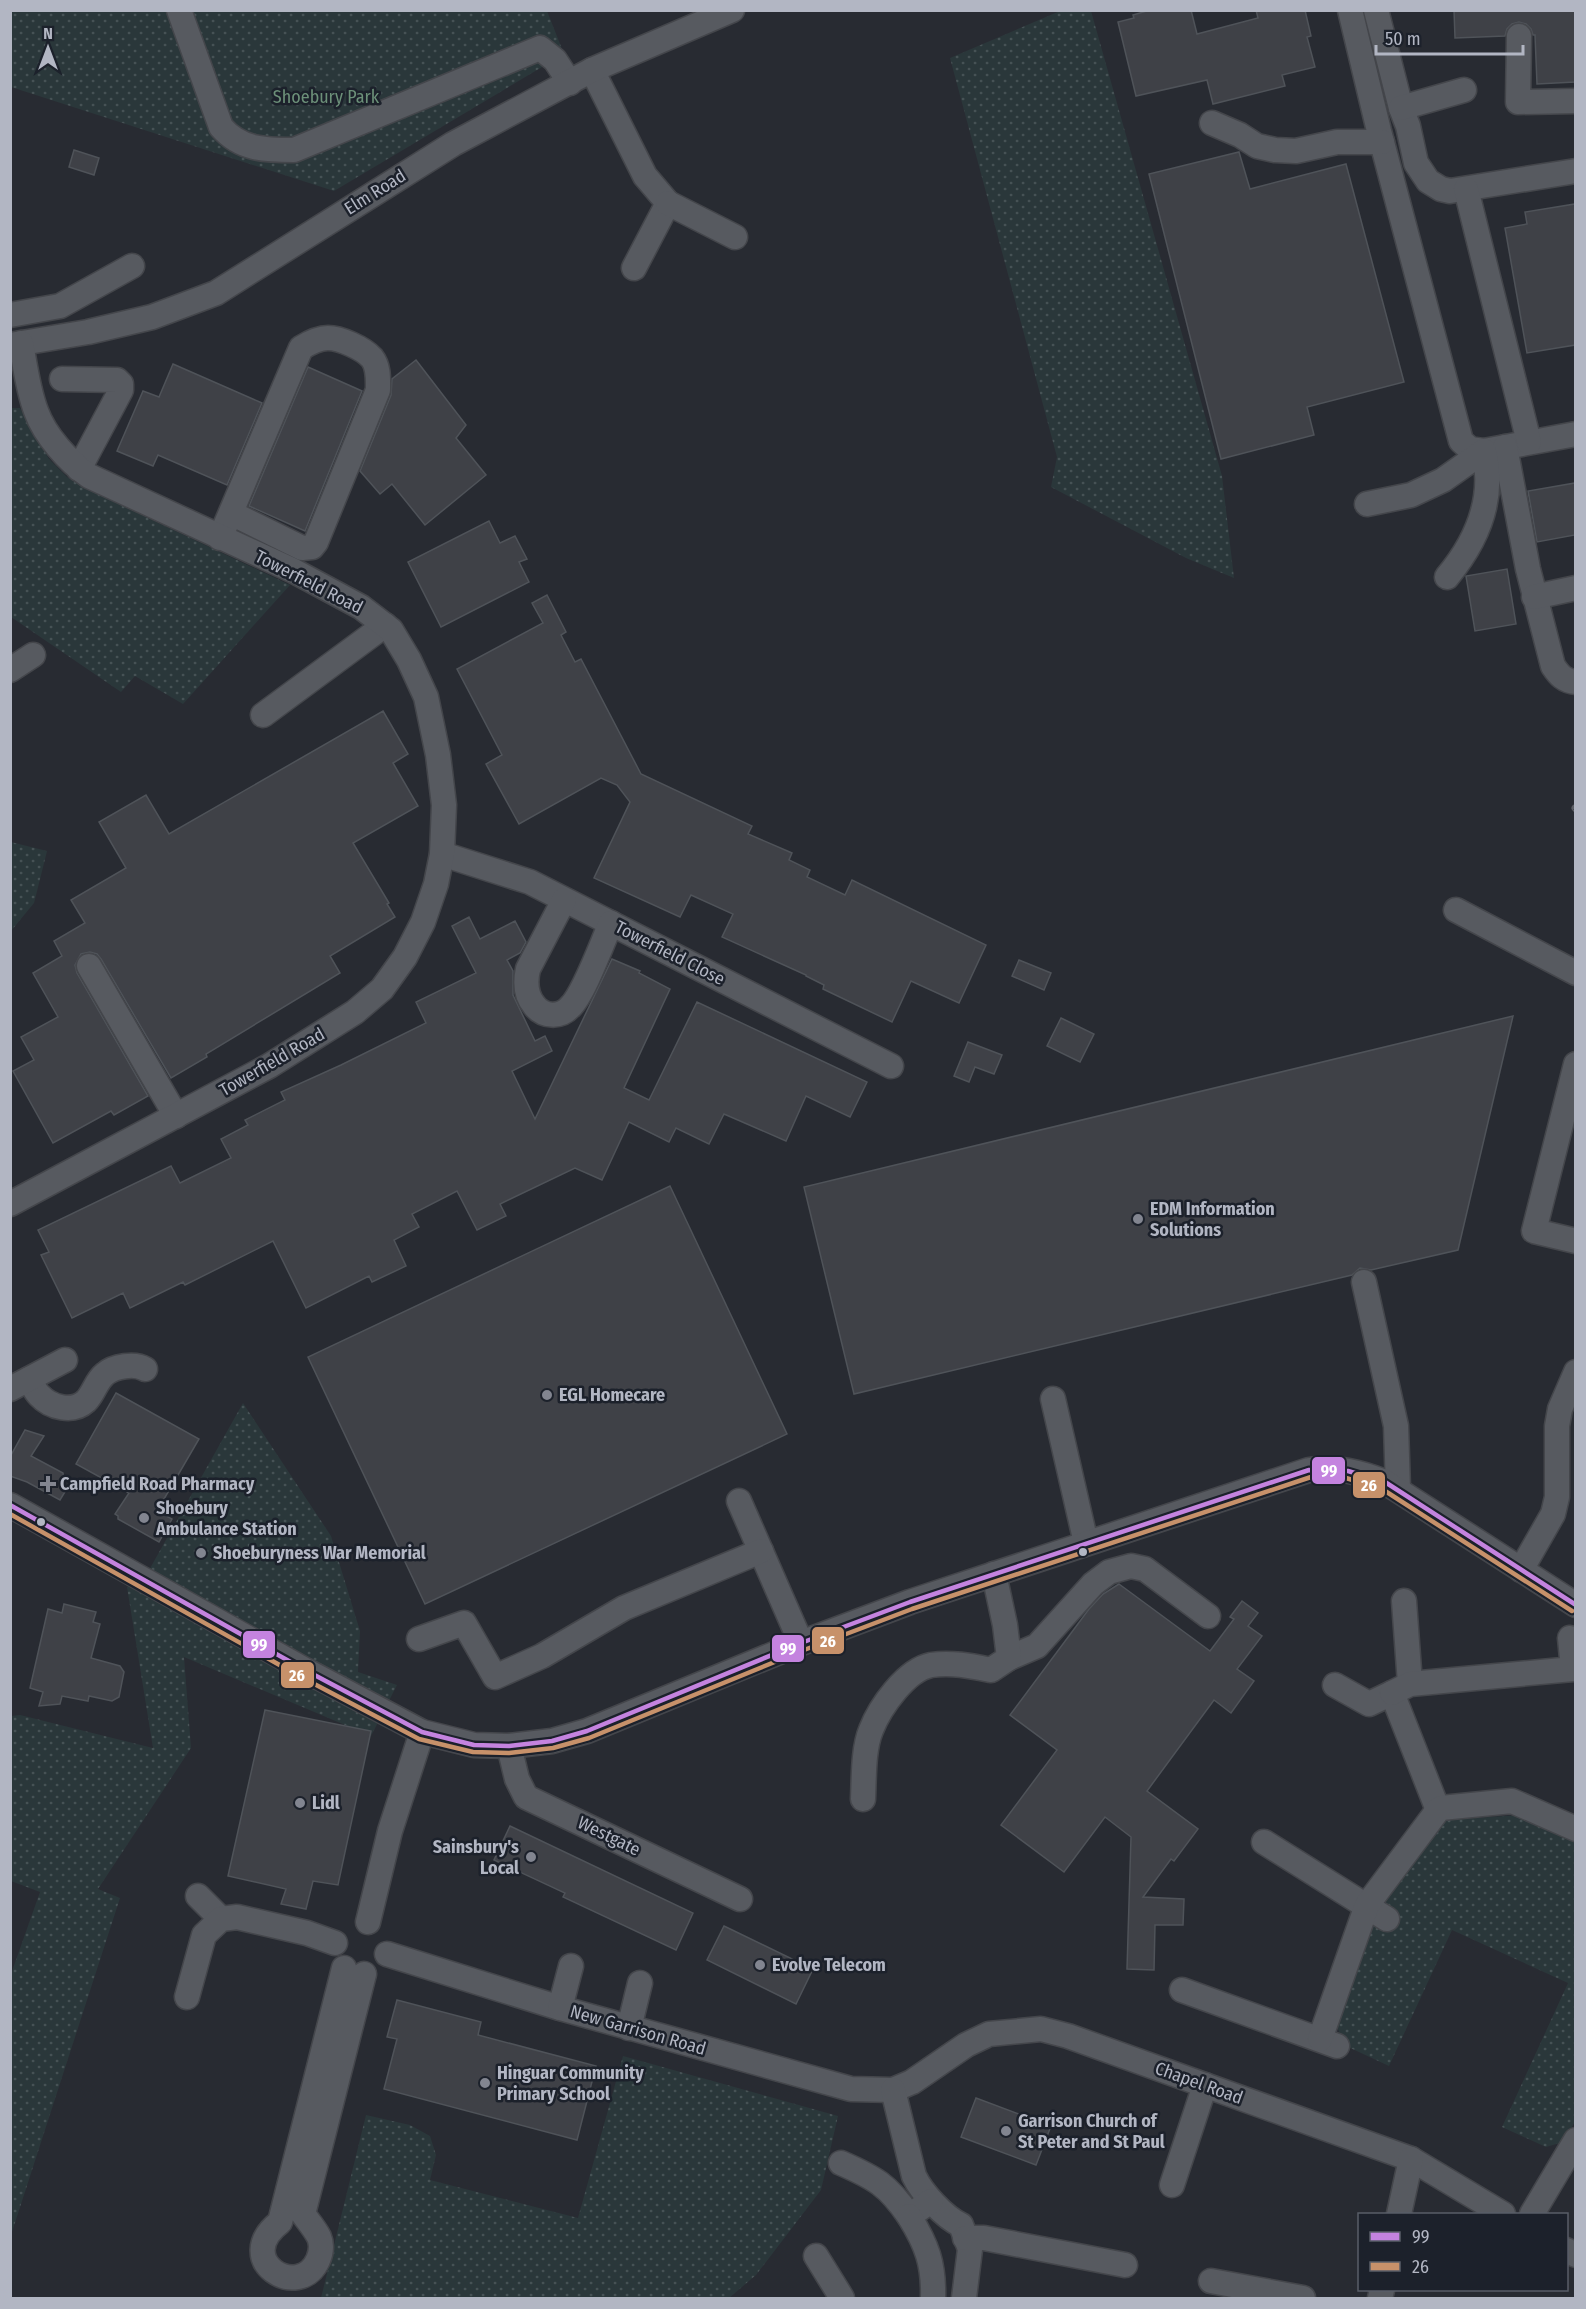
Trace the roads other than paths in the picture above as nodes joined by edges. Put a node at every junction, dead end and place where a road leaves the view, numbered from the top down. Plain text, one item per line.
1 (179, 10) edge
2 (732, 10) edge
3 (1350, 10) edge
4 (1376, 10) edge
5 (1519, 36) dead end
6 (592, 70) junction
7 (570, 82) junction
8 (1464, 90) dead end
9 (1575, 101) edge
10 (1405, 117) junction
11 (1212, 123) dead end
12 (1380, 136) junction
13 (1575, 171) edge
14 (1466, 189) junction
15 (668, 203) junction
16 (735, 237) dead end
17 (132, 266) dead end
18 (634, 268) dead end
19 (10, 315) edge
20 (16, 344) edge
21 (26, 372) junction
22 (62, 379) dead end
23 (15, 400) dead end
24 (1575, 434) edge
25 (1529, 442) junction
26 (1495, 449) junction
27 (79, 469) junction
28 (1367, 504) dead end
29 (231, 513) junction
30 (220, 538) junction
31 (1447, 577) dead end
32 (1575, 588) edge
33 (1534, 597) junction
34 (386, 625) junction
35 (33, 656) dead end
36 (10, 670) edge
37 (1575, 682) edge
38 (262, 715) dead end
39 (442, 854) junction
40 (564, 900) junction
41 (1456, 910) dead end
42 (611, 923) junction
43 (89, 966) dead end
44 (1575, 973) edge
45 (1575, 1064) edge
46 (891, 1066) dead end
47 (176, 1116) junction
48 (10, 1204) edge
49 (1575, 1241) edge
50 (1364, 1282) dead end
51 (65, 1360) dead end
52 (145, 1369) dead end
53 (1575, 1372) edge
54 (20, 1384) edge
55 (1053, 1399) dead end
56 (1566, 1453) edge
57 (1398, 1489) junction
58 (739, 1501) dead end
59 (10, 1505) edge
60 (1086, 1543) junction
61 (761, 1551) junction
62 (1521, 1570) junction
63 (994, 1574) junction
64 (1404, 1601) dead end
65 (1575, 1605) edge
66 (1208, 1616) dead end
67 (1570, 1638) dead end
68 (420, 1639) dead end
69 (801, 1643) junction
70 (1009, 1658) junction
71 (1335, 1685) dead end
72 (1401, 1688) junction
73 (422, 1732) junction
74 (509, 1746) junction
75 (863, 1799) dead end
76 (1438, 1810) junction
77 (1575, 1828) edge
78 (1264, 1842) dead end
79 (198, 1896) dead end
80 (740, 1899) dead end
81 (1367, 1905) junction
82 (221, 1919) junction
83 (1387, 1919) dead end
84 (368, 1922) junction
85 (335, 1943) junction
86 (387, 1954) junction
87 (571, 1966) dead end
88 (354, 1971) junction
89 (640, 1983) dead end
90 (1182, 1990) dead end
91 (187, 1997) dead end
92 (560, 2008) junction
93 (629, 2028) junction
94 (1205, 2085) junction
95 (893, 2090) junction
96 (1575, 2140) edge
97 (1411, 2159) junction
98 (841, 2163) dead end
99 (1172, 2185) dead end
100 (931, 2201) junction
101 (1399, 2213) edge
102 (1501, 2213) edge
103 (1533, 2213) edge
104 (909, 2216) junction
105 (965, 2238) junction
106 (816, 2256) dead end
107 (1125, 2265) dead end
108 (1211, 2281) dead end
109 (842, 2298) edge
110 (933, 2298) edge
111 (964, 2298) edge
112 (1303, 2298) edge

1 - 7 street
2 - 6 street, Elm Road
3 - 12 street
4 - 10 street
5 - 9 street
6 - 7 street, Elm Road
6 - 15 street
7 - 20 street, Elm Road
8 - 10 street
10 - 12 street
10 - 14 street
11 - 12 street
12 - 26 street
13 - 14 street
14 - 25 street
15 - 16 street
15 - 18 street
17 - 19 street
20 - 21 street, Towerfield Road
21 - 23 street
21 - 27 street, Towerfield Road
22 - 27 street
24 - 25 street
25 - 26 street
26 - 28 street
26 - 31 street
26 - 33 street
27 - 30 street, Towerfield Road
29 - 29 street
29 - 30 street
30 - 34 street, Towerfield Road
32 - 33 street
33 - 37 street
34 - 38 street
34 - 39 street, Towerfield Road
35 - 36 street
39 - 40 street, Towerfield Close
39 - 47 street, Towerfield Road
40 - 42 street, Towerfield Close
40 - 42 street
41 - 44 street
42 - 46 street, Towerfield Close
43 - 47 street
45 - 49 street
47 - 48 street, Towerfield Road
50 - 57 street
51 - 54 street
52 - 54 street
53 - 56 street
55 - 60 street
56 - 62 street
57 - 60 street
57 - 62 street
58 - 61 street
59 - 73 street
60 - 63 street
61 - 68 street
61 - 69 street
62 - 65 street
63 - 69 street
63 - 70 street
64 - 72 street
66 - 70 street
67 - 72 street
69 - 74 street
70 - 75 street
71 - 72 street
72 - 76 street
73 - 74 street
73 - 84 street
74 - 80 street, Westgate
76 - 77 street
76 - 81 street
78 - 81 street
79 - 82 street
81 - 83 street
81 - 90 street
82 - 85 street
82 - 91 street
84 - 85 street
84 - 86 street
85 - 88 street
86 - 88 street
86 - 92 street, New Garrison Road
87 - 92 street
88 - 88 street
89 - 93 street
92 - 93 street, New Garrison Road
93 - 95 street, New Garrison Road
94 - 95 street, Chapel Road
94 - 97 street, Chapel Road
94 - 99 street
95 - 100 street
96 - 103 street
97 - 101 street
97 - 102 street, Chapel Road
98 - 104 street
100 - 104 street
100 - 105 street
104 - 110 street
105 - 107 street
105 - 111 street
106 - 109 street
108 - 112 street

